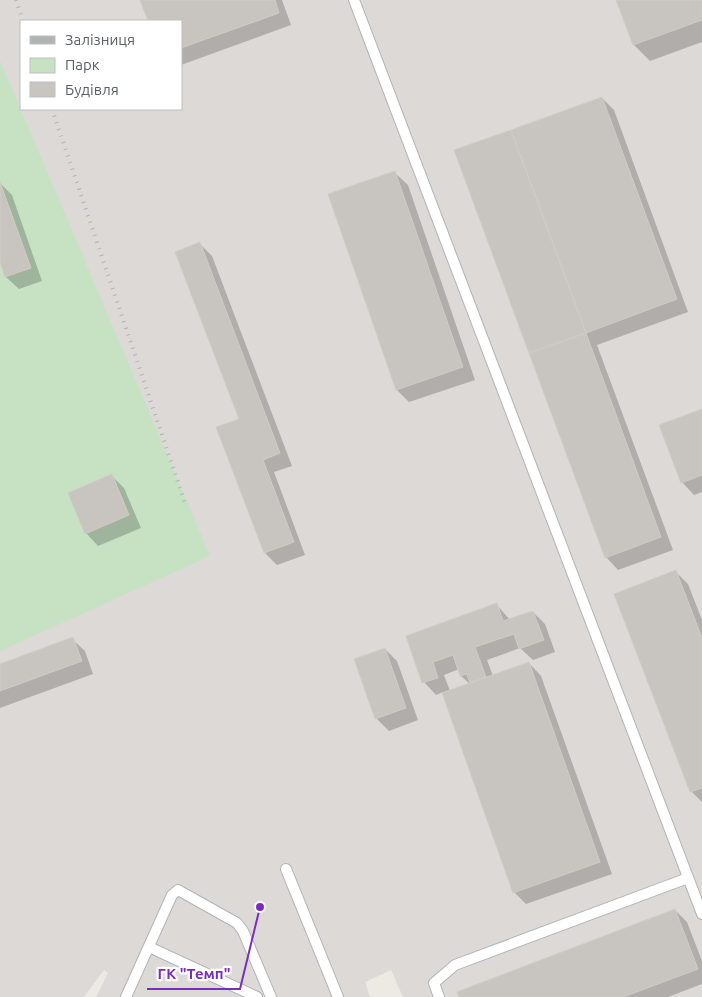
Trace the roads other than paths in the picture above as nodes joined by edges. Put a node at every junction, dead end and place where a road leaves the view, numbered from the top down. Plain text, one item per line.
1 (354, 0) edge
2 (286, 869) dead end
3 (688, 878) junction
4 (702, 914) edge
5 (148, 947) junction
6 (127, 997) edge
7 (258, 997) edge
8 (270, 997) edge
9 (338, 997) edge
10 (439, 997) edge

1 - 3 lane
2 - 9 lane
3 - 4 lane
3 - 10 lane
5 - 6 lane
5 - 7 lane
5 - 8 lane

